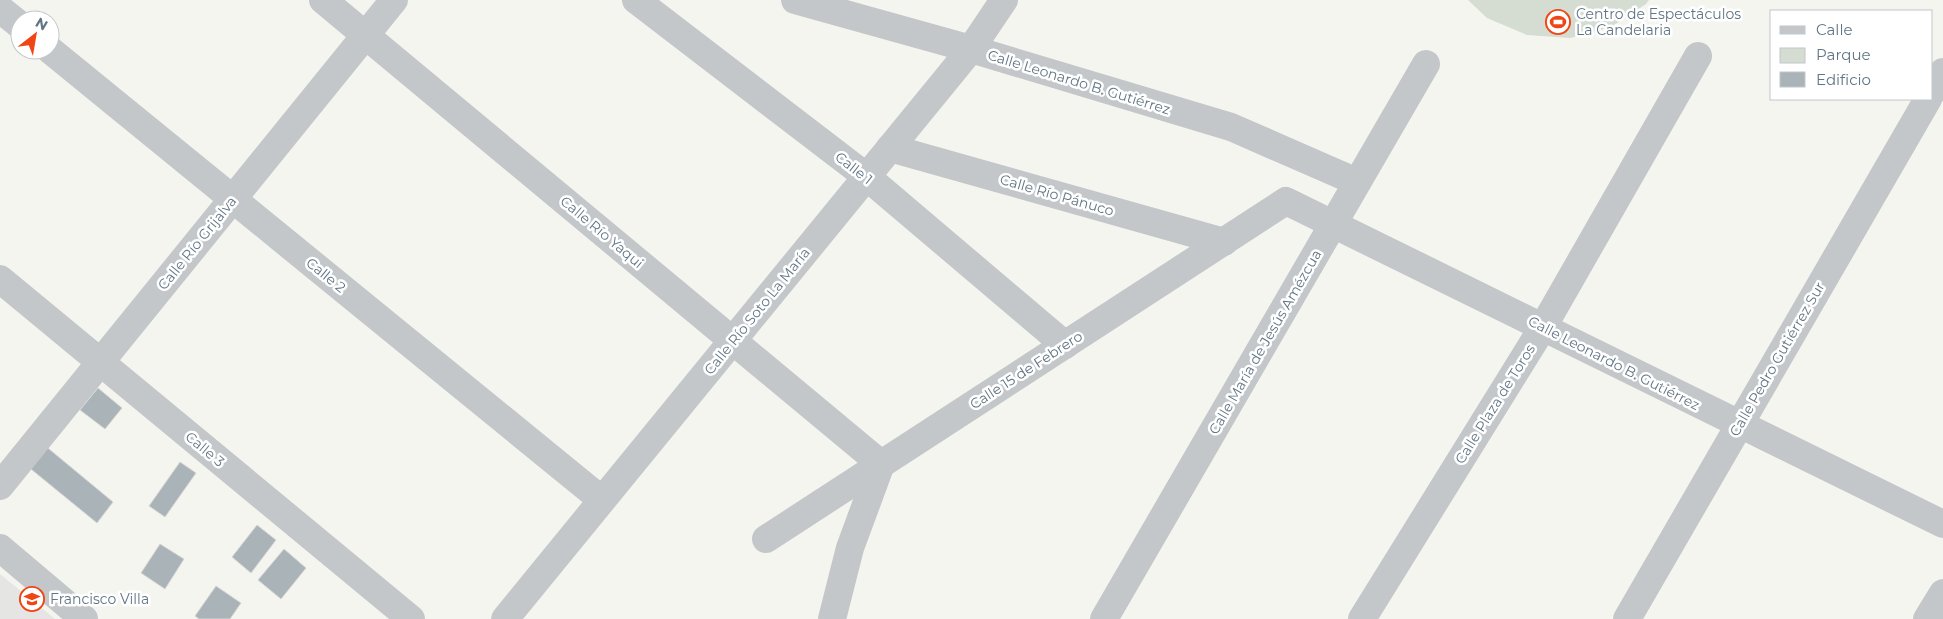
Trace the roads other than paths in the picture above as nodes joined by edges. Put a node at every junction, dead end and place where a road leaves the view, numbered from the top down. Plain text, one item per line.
1 (324, 0) edge
2 (394, 0) edge
3 (636, 0) edge
4 (795, 0) edge
5 (1004, 0) edge
6 (0, 9) edge
7 (10, 17) edge
8 (366, 35) junction
9 (971, 49) junction
10 (1698, 56) dead end
11 (60, 58) edge
12 (1426, 64) dead end
13 (1943, 72) edge
14 (1933, 90) edge
15 (1927, 100) edge
16 (890, 148) junction
17 (866, 177) junction
18 (1358, 182) junction
19 (233, 199) junction
20 (1286, 201) joint
21 (1333, 224) junction
22 (1224, 242) junction
23 (0, 279) edge
24 (1543, 327) junction
25 (733, 341) junction
26 (1065, 345) junction
27 (101, 362) junction
28 (1738, 425) junction
29 (881, 464) junction
30 (0, 486) edge
31 (602, 500) junction
32 (1943, 524) edge
33 (766, 539) dead end
34 (0, 548) edge
35 (1943, 593) edge
36 (84, 619) edge
37 (411, 619) edge
38 (505, 619) edge
39 (832, 619) edge
40 (1104, 619) edge
41 (1362, 619) edge
42 (1627, 619) edge
43 (1927, 619) edge

1 - 8 street, Calle Río Yaqui
2 - 8 street, Calle Río Grijalva
3 - 17 street, Calle 1
4 - 9 street, Calle Leonardo B. Gutiérrez
5 - 9 street, Calle Río Soto La María
6 - 7 street
8 - 19 street, Calle Río Grijalva
8 - 25 street, Calle Río Yaqui
9 - 16 street, Calle Río Soto La María
9 - 18 street, Calle Leonardo B. Gutiérrez
10 - 24 street, Calle Plaza de Toros
11 - 19 street, Calle 2
12 - 18 street, Calle María de Jesús Amézcua
13 - 14 street
15 - 28 street, Calle Pedro Gutiérrez Sur
16 - 17 street, Calle Río Soto La María
16 - 22 street, Calle Río Pánuco
17 - 25 street, Calle Río Soto La María
17 - 26 street, Calle 1
18 - 21 street, Calle María de Jesús Amézcua
19 - 27 street, Calle Río Grijalva
19 - 31 street, Calle 2
20 - 21 street, Calle Leonardo B. Gutiérrez
20 - 22 street, Calle 15 de Febrero
21 - 24 street, Calle Leonardo B. Gutiérrez
21 - 40 street, Calle María de Jesús Amézcua
22 - 26 street, Calle 15 de Febrero
23 - 27 street, Calle 3
24 - 28 street, Calle Leonardo B. Gutiérrez
24 - 41 street, Calle Plaza de Toros
25 - 29 street, Calle Río Yaqui
25 - 31 street, Calle Río Soto La María
26 - 29 street, Calle 15 de Febrero
27 - 30 street, Calle Río Grijalva
27 - 37 street, Calle 3
28 - 32 street, Calle Leonardo B. Gutiérrez
28 - 42 street, Calle Pedro Gutiérrez Sur
29 - 33 street, Calle 15 de Febrero
29 - 39 street
31 - 38 street, Calle Río Soto La María
34 - 36 street
35 - 43 street

